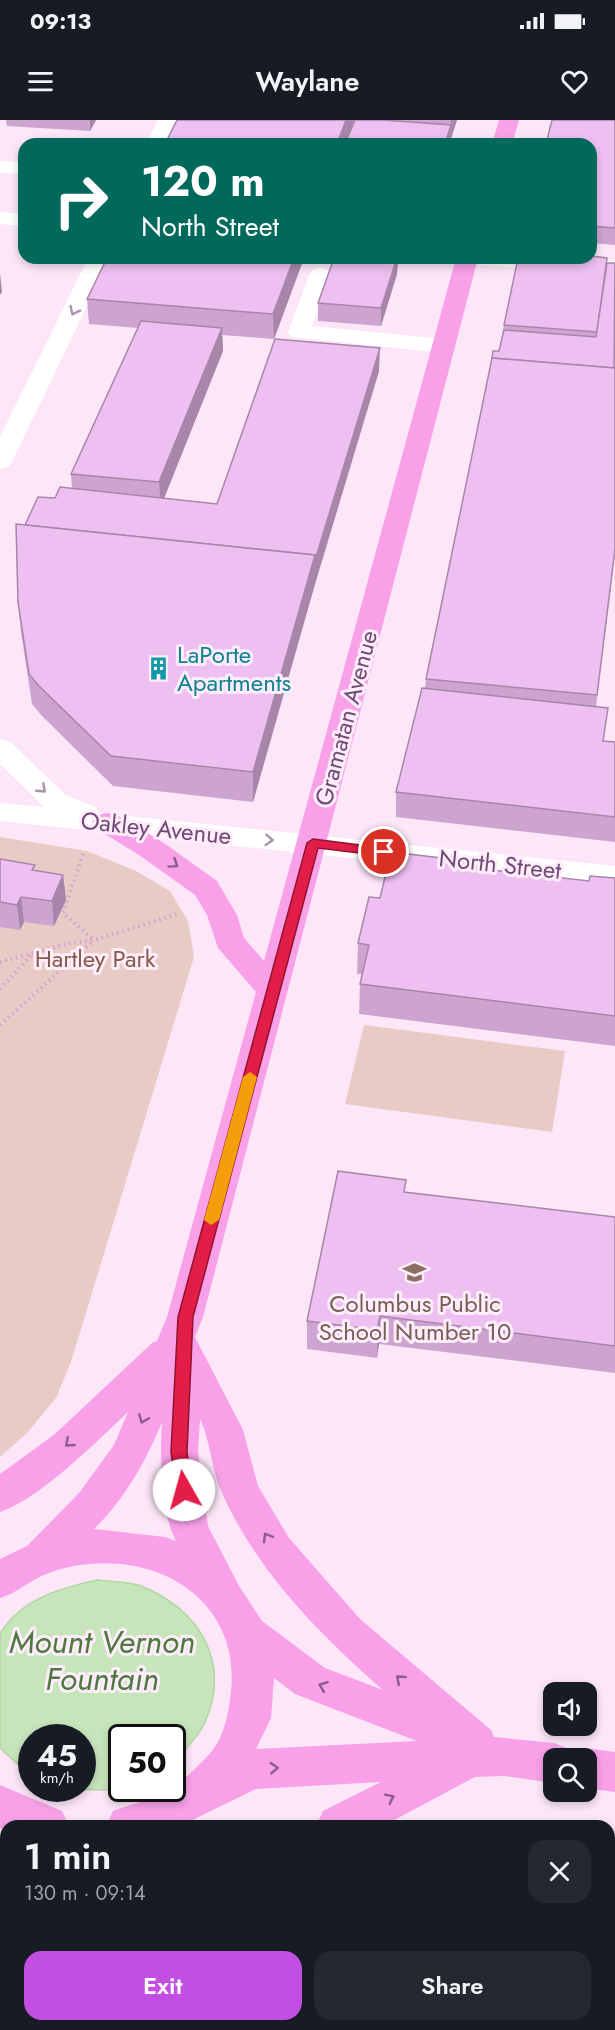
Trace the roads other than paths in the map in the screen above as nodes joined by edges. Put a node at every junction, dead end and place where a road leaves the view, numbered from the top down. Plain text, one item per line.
1 (168, 120) edge
2 (509, 120) edge
3 (159, 138) edge
4 (504, 138) edge
5 (0, 166) edge
6 (18, 168) edge
7 (0, 218) edge
8 (18, 220) edge
9 (96, 264) edge
10 (464, 264) edge
11 (555, 264) edge
12 (615, 268) edge
13 (320, 274) dead end
14 (444, 346) junction
15 (0, 462) edge
16 (0, 748) edge
17 (0, 812) edge
18 (107, 822) junction
19 (313, 843) junction
20 (615, 876) edge
21 (273, 991) junction
22 (181, 1337) junction
23 (0, 1496) edge
24 (41, 1557) junction
25 (0, 1581) edge
26 (239, 1617) junction
27 (485, 1752) junction
28 (543, 1761) edge
29 (597, 1770) edge
30 (615, 1772) edge
31 (182, 1804) junction
32 (0, 1805) edge
33 (30, 1820) edge
34 (147, 1820) edge
35 (347, 1820) edge

1 - 3 street
2 - 4 main road
5 - 6 street
7 - 8 street
9 -> 15 street
10 - 14 main road, Gramatan Avenue
11 - 12 street
13 - 14 street
14 - 19 main road, Gramatan Avenue
16 -> 18 street
17 - 18 street, Oakley Avenue
18 -> 19 street, Oakley Avenue
18 -> 21 main road
19 - 20 street, North Street
19 - 21 main road, Gramatan Avenue
21 - 22 main road, Gramatan Avenue
22 -> 23 main road
22 -> 24 main road, Gramatan Avenue
22 - 26 main road, Gramatan Avenue
27 -> 22 main road
24 - 25 main road
24 - 26 main road
27 -> 26 main road
26 - 31 main road
27 - 28 main road
31 -> 27 main road
35 -> 27 main road
29 - 30 main road
31 - 34 main road
32 - 33 main road

